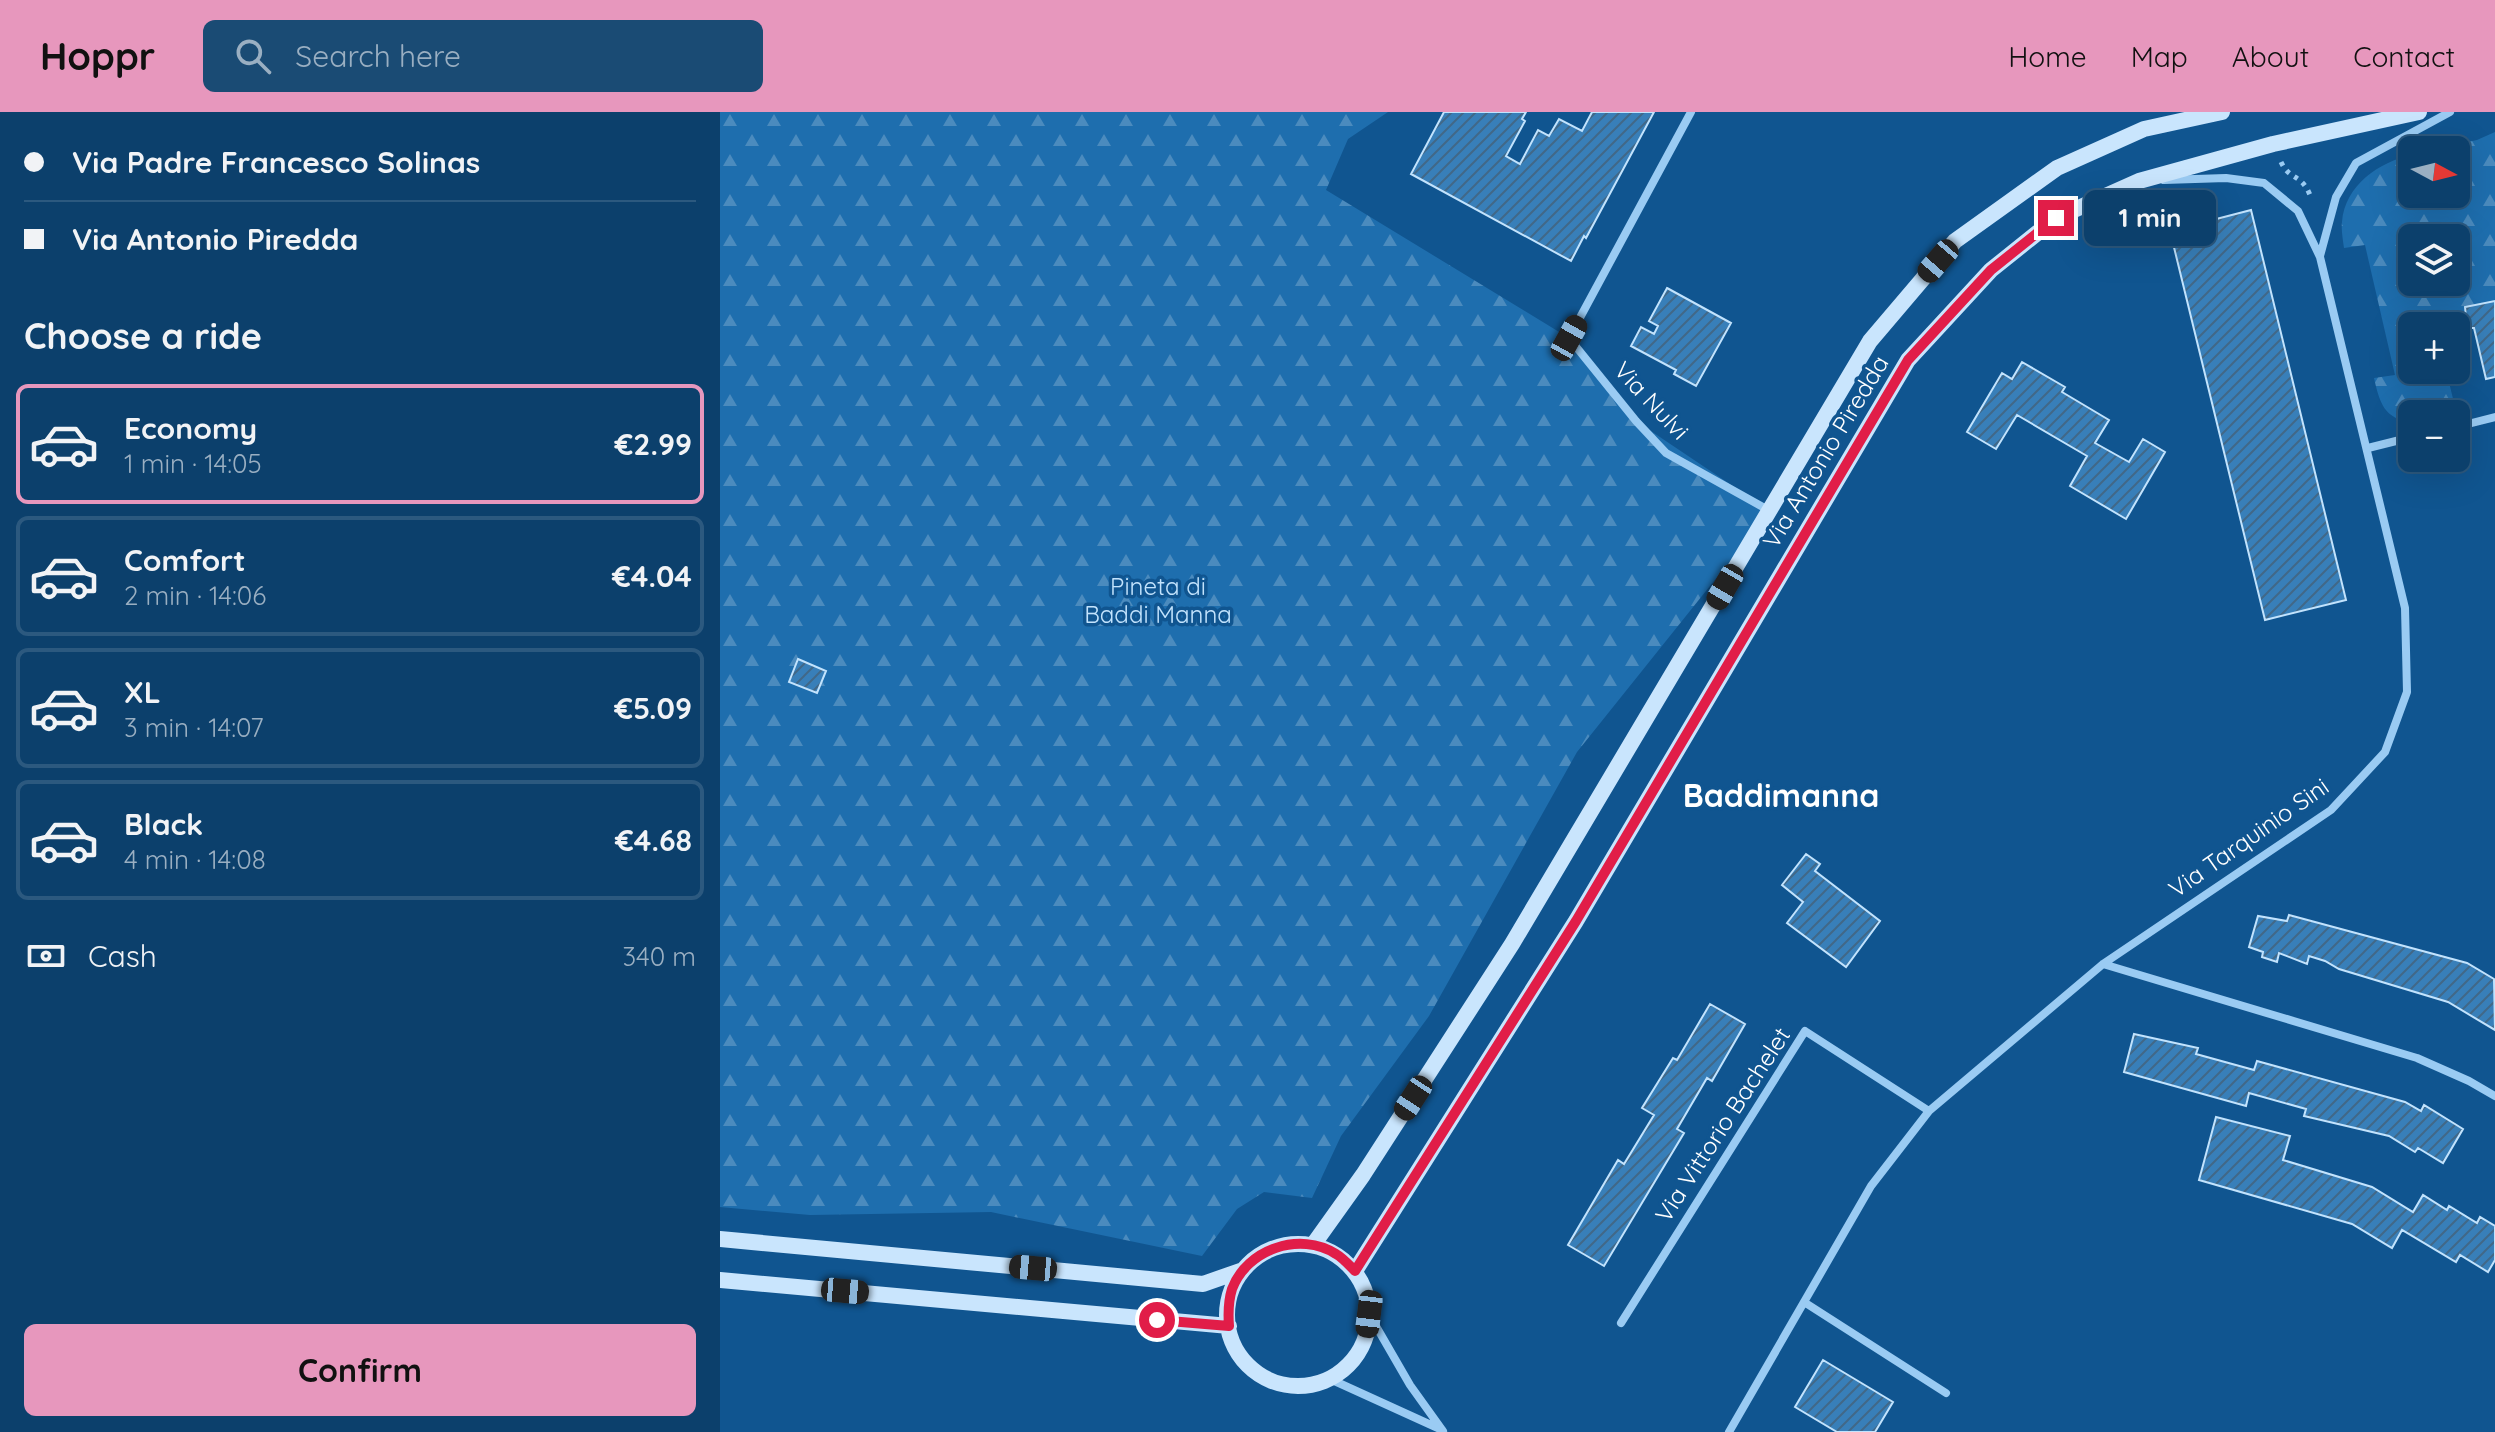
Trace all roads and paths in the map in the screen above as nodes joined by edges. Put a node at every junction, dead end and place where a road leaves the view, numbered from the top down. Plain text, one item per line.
1 (1691, 112) edge
2 (2222, 112) edge
3 (2419, 112) edge
4 (2450, 112) edge
5 (2139, 181) junction
6 (2320, 257) junction
7 (2495, 417) edge
8 (2470, 423) edge
9 (2398, 440) edge
10 (2368, 448) junction
11 (1770, 511) junction
12 (2103, 964) junction
13 (2495, 1096) edge
14 (1929, 1111) junction
15 (720, 1239) edge
16 (1313, 1245) junction
17 (1243, 1270) junction
18 (1355, 1271) junction
19 (720, 1280) edge
20 (1804, 1302) junction
21 (1369, 1314) junction
22 (1621, 1323) dead end
23 (1229, 1326) junction
24 (1330, 1379) junction
25 (1946, 1393) dead end
26 (1444, 1432) edge
27 (1729, 1432) edge

1 - 11 street, Via Nulvi
2 - 11 street, Via Antonio Piredda
3 - 5 street, Via Antonio Piredda
4 - 6 street, Via Tarquinio Sini
5 - 6 street, Via Tarquinio Sini
5 - 18 street, Via Antonio Piredda
6 - 10 street, Via Tarquinio Sini
7 - 8 street
9 - 10 street
10 - 12 street, Via Tarquinio Sini
11 - 16 street, Via Antonio Piredda
12 - 13 street
12 - 14 street
14 - 20 street
14 - 22 street, Via Vittorio Bachelet
15 - 17 street
16 - 17 street
16 - 18 street
17 - 23 street
18 - 21 street
19 - 23 street
20 - 25 street
20 - 27 street
21 - 24 street
21 - 26 street
23 - 24 street
24 - 26 street

